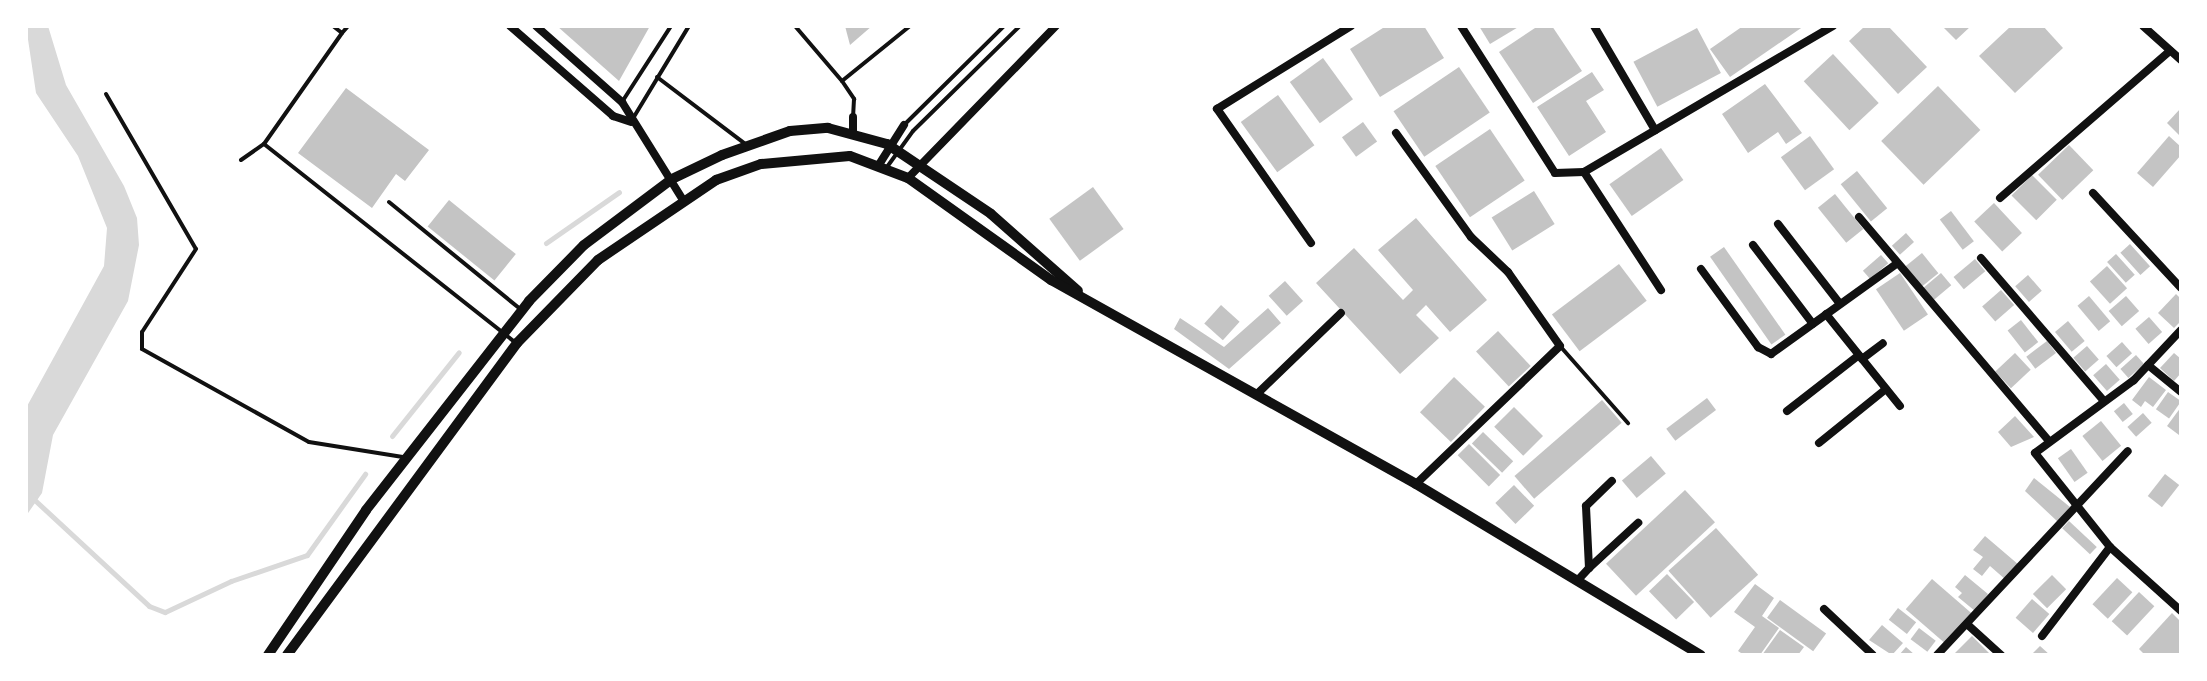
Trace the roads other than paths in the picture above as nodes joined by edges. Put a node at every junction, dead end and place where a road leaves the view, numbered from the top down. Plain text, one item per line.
1 (333, 26) edge
2 (348, 26) edge
3 (510, 26) edge
4 (536, 26) edge
5 (671, 26) edge
6 (689, 26) edge
7 (795, 26) edge
8 (910, 26) edge
9 (1004, 26) edge
10 (1020, 26) edge
11 (1056, 26) edge
12 (1351, 26) edge
13 (1461, 26) edge
14 (1594, 26) edge
15 (1833, 26) edge
16 (2143, 26) edge
17 (342, 33) junction
18 (2170, 51) junction
19 (2181, 60) edge
20 (657, 77) junction
21 (842, 81) junction
22 (106, 94) dead end
23 (622, 102) junction
24 (853, 117) joint
25 (631, 122) junction
26 (904, 125) joint
27 (1655, 130) junction
28 (1396, 133) dead end
29 (853, 135) junction
30 (264, 144) junction
31 (748, 146) junction
32 (892, 147) junction
33 (241, 160) dead end
34 (921, 164) junction
35 (884, 165) junction
36 (1584, 172) junction
37 (908, 178) junction
38 (672, 179) junction
39 (2093, 193) dead end
40 (2000, 198) dead end
41 (683, 200) junction
42 (389, 202) dead end
43 (1859, 217) dead end
44 (1778, 224) dead end
45 (1311, 243) dead end
46 (1753, 245) dead end
47 (1981, 258) dead end
48 (1895, 265) junction
49 (1701, 269) dead end
50 (2181, 288) edge
51 (1661, 290) dead end
52 (1089, 301) junction
53 (1840, 304) junction
54 (522, 310) junction
55 (1341, 313) dead end
56 (1826, 314) junction
57 (1813, 324) junction
58 (2181, 330) edge
59 (502, 332) junction
60 (517, 343) junction
61 (1883, 343) dead end
62 (1560, 346) junction
63 (1860, 357) junction
64 (2148, 365) junction
65 (1886, 389) junction
66 (2181, 392) edge
67 (1256, 395) junction
68 (2104, 401) junction
69 (1900, 406) dead end
70 (1787, 411) dead end
71 (1628, 423) dead end
72 (2049, 441) junction
73 (1819, 443) dead end
74 (2128, 451) dead end
75 (405, 458) junction
76 (1612, 481) dead end
77 (1416, 484) junction
78 (2076, 509) junction
79 (1638, 523) dead end
80 (2110, 547) junction
81 (1589, 568) junction
82 (1577, 581) junction
83 (1824, 609) dead end
84 (2181, 611) edge
85 (1968, 625) junction
86 (2042, 636) dead end
87 (268, 655) edge
88 (287, 655) edge
89 (1701, 655) edge
90 (1873, 655) edge
91 (1937, 655) edge
92 (2001, 655) edge

1 - 17 lane
2 - 17 lane
3 - 25 street
4 - 23 street
5 - 23 lane
6 - 20 lane
7 - 21 lane
8 - 21 lane
9 - 26 lane
10 - 32 lane
11 - 34 street
12 - 45 street
13 - 36 street
14 - 27 street
15 - 27 street
16 - 18 street
17 - 30 lane
18 - 19 street
18 - 40 street
20 - 25 lane
20 - 31 lane
21 - 24 lane
22 - 75 lane
23 - 25 street
24 - 29 street
25 - 38 street
26 - 32 street
27 - 36 street
28 - 62 street
29 - 31 street
29 - 32 street
30 - 33 lane
30 - 59 lane
31 - 38 street
32 - 34 street
32 - 35 street
34 - 37 street
34 - 52 street
35 - 37 street
35 - 41 street
36 - 51 street
37 - 52 street
38 - 41 street
38 - 54 street
39 - 50 street
41 - 60 street
42 - 54 lane
43 - 48 street
44 - 53 street
46 - 57 street
47 - 68 street
48 - 53 street
48 - 72 street
49 - 57 street
52 - 67 street
53 - 56 street
54 - 59 street
55 - 67 street
56 - 57 street
56 - 63 street
58 - 64 street
59 - 60 lane
59 - 75 street
60 - 88 street
61 - 63 street
62 - 71 lane
62 - 77 street
63 - 65 street
63 - 70 street
64 - 66 street
64 - 68 street
65 - 69 street
65 - 73 street
67 - 77 street
68 - 72 street
72 - 78 street
74 - 78 street
75 - 87 street
76 - 81 street
77 - 82 street
78 - 80 street
78 - 85 street
79 - 81 street
80 - 84 street
80 - 86 street
81 - 82 street
82 - 89 street
83 - 90 street
85 - 91 street
85 - 92 street

